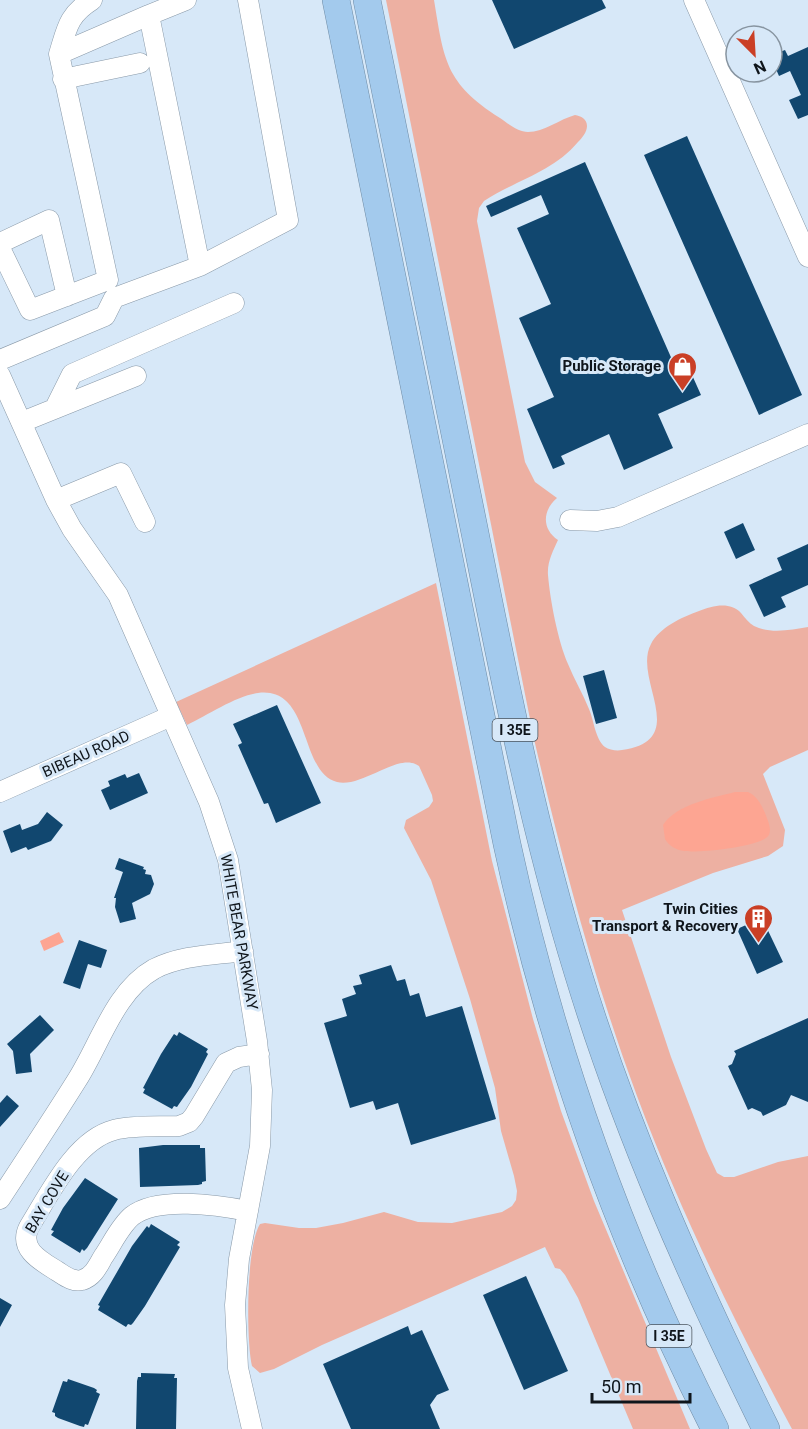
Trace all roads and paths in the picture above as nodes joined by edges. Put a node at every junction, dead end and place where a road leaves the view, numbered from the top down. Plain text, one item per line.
1 (92, 0) edge
2 (186, 0) edge
3 (248, 0) edge
4 (336, 0) edge
5 (367, 0) edge
6 (694, 0) edge
7 (149, 15) junction
8 (59, 54) junction
9 (140, 63) dead end
10 (63, 80) junction
11 (0, 243) edge
12 (0, 248) edge
13 (808, 257) edge
14 (200, 266) junction
15 (111, 289) junction
16 (67, 296) junction
17 (234, 303) dead end
18 (0, 374) edge
19 (136, 376) dead end
20 (6, 404) edge
21 (56, 408) junction
22 (22, 422) junction
23 (808, 434) edge
24 (56, 500) junction
25 (570, 520) dead end
26 (145, 522) dead end
27 (171, 716) junction
28 (0, 792) edge
29 (243, 951) junction
30 (259, 1054) junction
31 (0, 1198) edge
32 (248, 1211) junction
33 (669, 1222) junction
34 (628, 1240) junction
35 (252, 1429) edge
36 (696, 1429) edge
37 (715, 1429) edge
38 (766, 1429) edge
39 (784, 1429) edge

1 - 8 street
2 - 7 street
3 - 14 street
4 - 34 highway, I 35E
5 - 33 highway, I 35E
6 - 13 street
7 - 8 street
7 - 14 street
8 - 10 street
9 - 10 street
10 - 15 street
11 - 16 street
12 - 16 street
14 - 15 street
15 - 16 street
15 - 18 street
17 - 21 street
18 - 20 street, WHITE BEAR PARKWAY
19 - 21 street
20 - 22 street, WHITE BEAR PARKWAY
21 - 22 street
22 - 24 street, WHITE BEAR PARKWAY
23 - 25 street
24 - 26 street
24 - 27 street, WHITE BEAR PARKWAY
27 - 28 street, BIBEAU ROAD
27 - 29 street, WHITE BEAR PARKWAY
29 - 30 street, WHITE BEAR PARKWAY
29 - 31 street
30 - 32 street, WHITE BEAR PARKWAY
30 - 32 street, BAY COVE
32 - 35 street, WHITE BEAR PARKWAY
33 - 38 highway, I 35E
33 - 39 highway
34 - 36 highway
34 - 37 highway, I 35E

